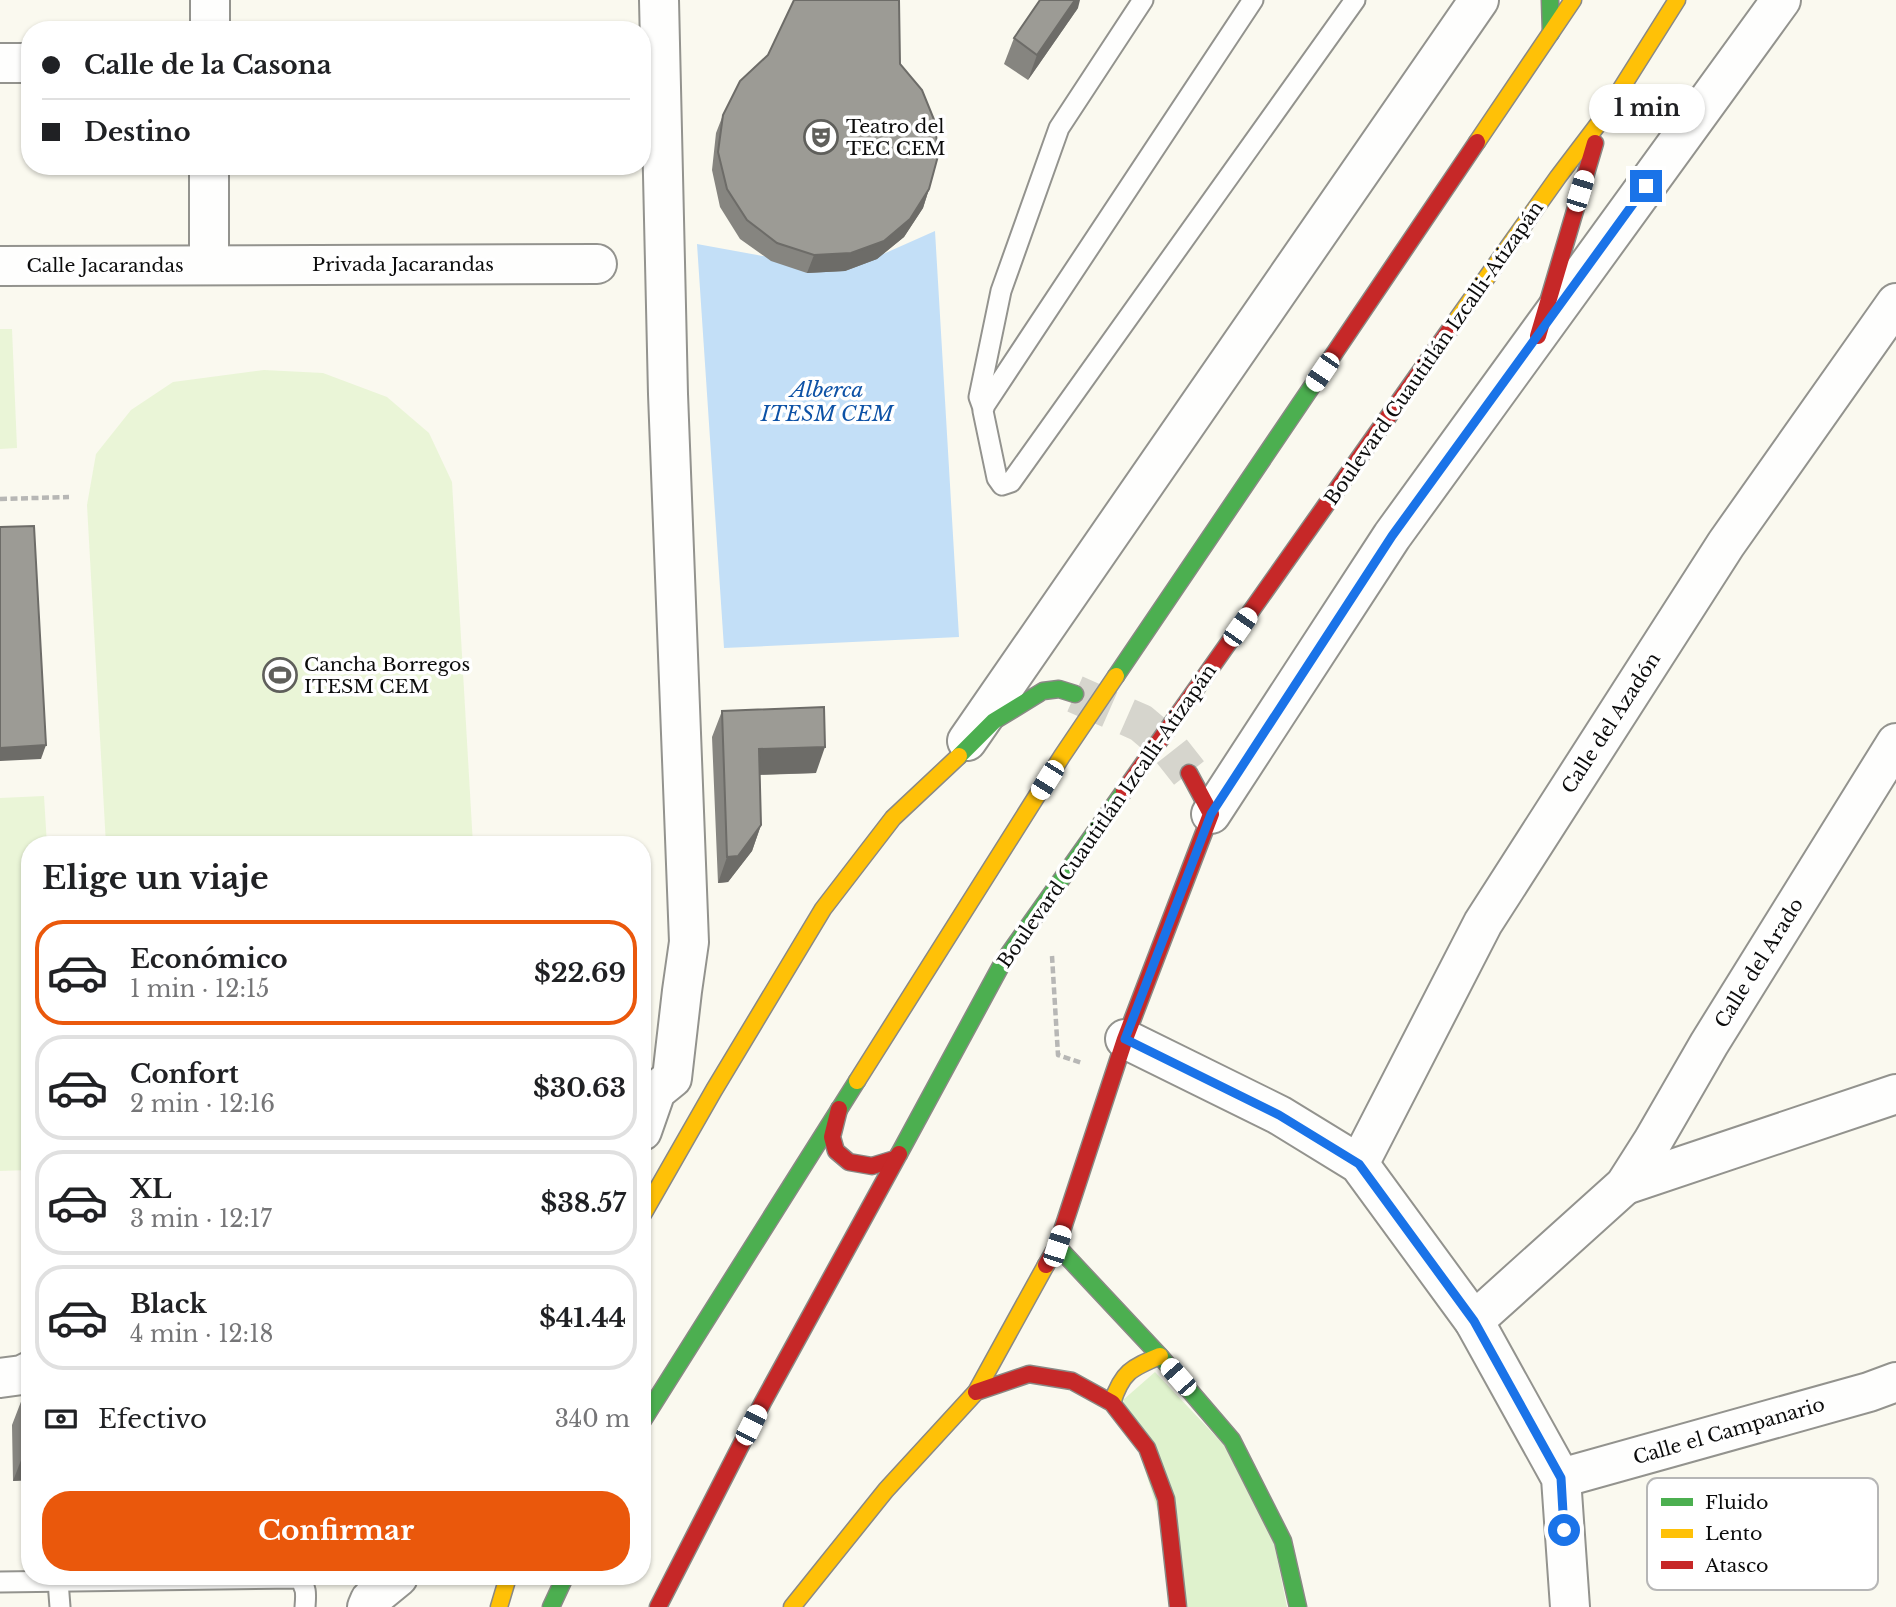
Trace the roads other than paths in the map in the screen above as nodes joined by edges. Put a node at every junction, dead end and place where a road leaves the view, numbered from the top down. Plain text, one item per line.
1 (210, 0) edge
2 (659, 0) edge
3 (1143, 0) edge
4 (1253, 0) edge
5 (1355, 0) edge
6 (1479, 0) edge
7 (1550, 0) edge
8 (1573, 0) edge
9 (1676, 0) edge
10 (1781, 0) edge
11 (210, 21) edge
12 (1551, 33) junction
13 (0, 63) edge
14 (21, 63) edge
15 (1602, 118) junction
16 (209, 175) edge
17 (597, 264) dead end
18 (209, 265) junction
19 (0, 266) edge
20 (1896, 303) edge
21 (1538, 336) junction
22 (983, 408) junction
23 (1074, 694) tunnel mouth
24 (1896, 743) edge
25 (950, 765) junction
26 (1189, 773) tunnel mouth
27 (1211, 814) junction
28 (1121, 1052) junction
29 (1896, 1094) edge
30 (651, 1105) edge
31 (839, 1109) junction
32 (895, 1159) junction
33 (1359, 1164) junction
34 (1625, 1185) junction
35 (651, 1200) edge
36 (1057, 1246) junction
37 (1474, 1321) junction
38 (1160, 1356) junction
39 (21, 1375) edge
40 (0, 1378) edge
41 (1896, 1382) edge
42 (976, 1392) junction
43 (1112, 1403) junction
44 (651, 1408) edge
45 (1561, 1478) junction
46 (21, 1582) edge
47 (0, 1583) edge
48 (58, 1585) edge
49 (304, 1585) edge
50 (389, 1585) edge
51 (506, 1585) edge
52 (561, 1585) edge
53 (60, 1607) edge
54 (305, 1607) edge
55 (367, 1607) edge
56 (499, 1607) edge
57 (551, 1607) edge
58 (658, 1607) edge
59 (792, 1607) edge
60 (1178, 1607) edge
61 (1298, 1607) edge
62 (1570, 1607) edge

1 - 11 street
2 - 30 street
3 - 22 lane
4 - 22 lane
5 - 22 lane
6 - 25 street
7 - 12 main road
8 - 12 main road
9 - 15 main road, Boulevard Cuautitlán Izcalli-Atizapán
10 - 21 street
12 - 31 main road
13 - 14 street
15 - 21 main road
15 - 32 main road, Boulevard Cuautitlán Izcalli-Atizapán
16 - 18 street
17 - 18 street, Privada Jacarandas
18 - 19 street, Calle Jacarandas
20 - 33 street, Calle del Azadón
21 - 27 street
23 - 25 main road
24 - 34 street, Calle del Arado
25 - 35 main road
26 - 27 main road
27 - 28 main road
28 - 33 street
28 - 36 main road
29 - 34 street, Calle del Arado
31 - 32 main road
31 - 44 main road
32 - 58 main road, Boulevard Cuautitlán Izcalli-Atizapán
33 - 37 street
34 - 37 street, Calle del Arado
36 - 38 main road
36 - 42 main road
37 - 45 street
38 - 43 main road
38 - 61 main road
39 - 40 street
41 - 45 street, Calle el Campanario
42 - 43 main road
42 - 59 main road
43 - 60 main road
45 - 62 street
46 - 47 lane
48 - 53 lane
49 - 54 lane
50 - 55 street
51 - 56 main road
52 - 57 main road

